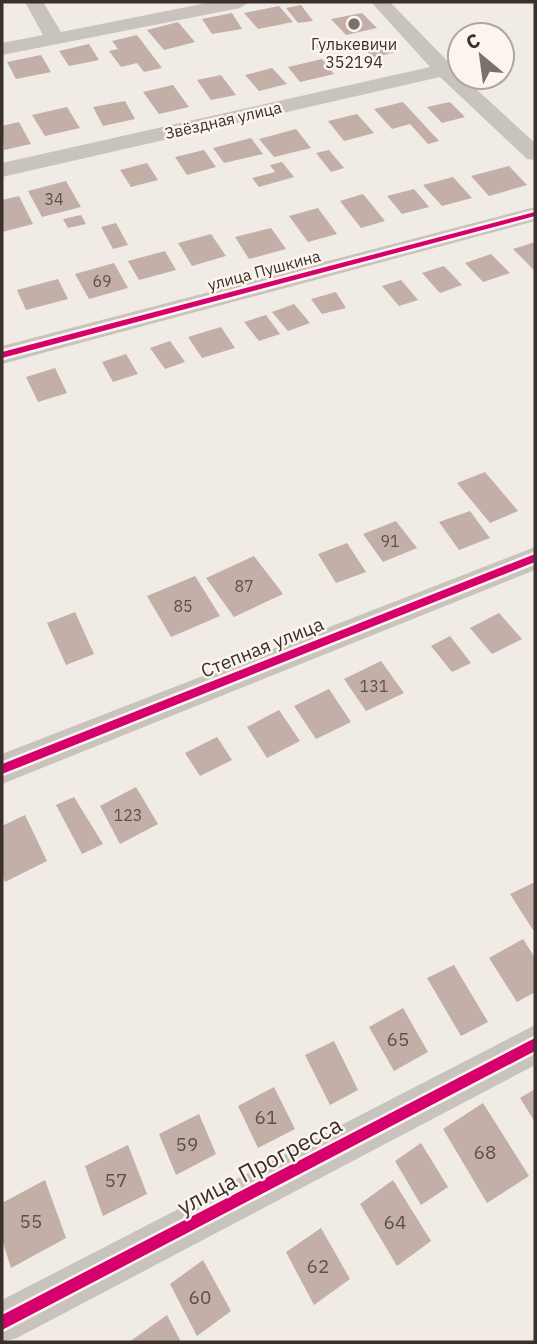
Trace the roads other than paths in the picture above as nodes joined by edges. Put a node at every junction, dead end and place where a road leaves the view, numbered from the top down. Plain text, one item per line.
1 (34, 2) edge
2 (240, 2) edge
3 (380, 2) edge
4 (55, 38) junction
5 (2, 49) edge
6 (444, 70) junction
7 (535, 154) edge
8 (2, 170) edge
9 (535, 214) edge
10 (2, 355) edge
11 (535, 558) edge
12 (2, 769) edge
13 (535, 1044) edge
14 (2, 1323) edge

1 - 4 street
2 - 4 street
3 - 6 street
4 - 5 street
6 - 7 street
6 - 8 street, Звёздная улица
9 - 10 street, улица Пушкина
11 - 12 street, Степная улица
13 - 14 street, улица Прогресса

